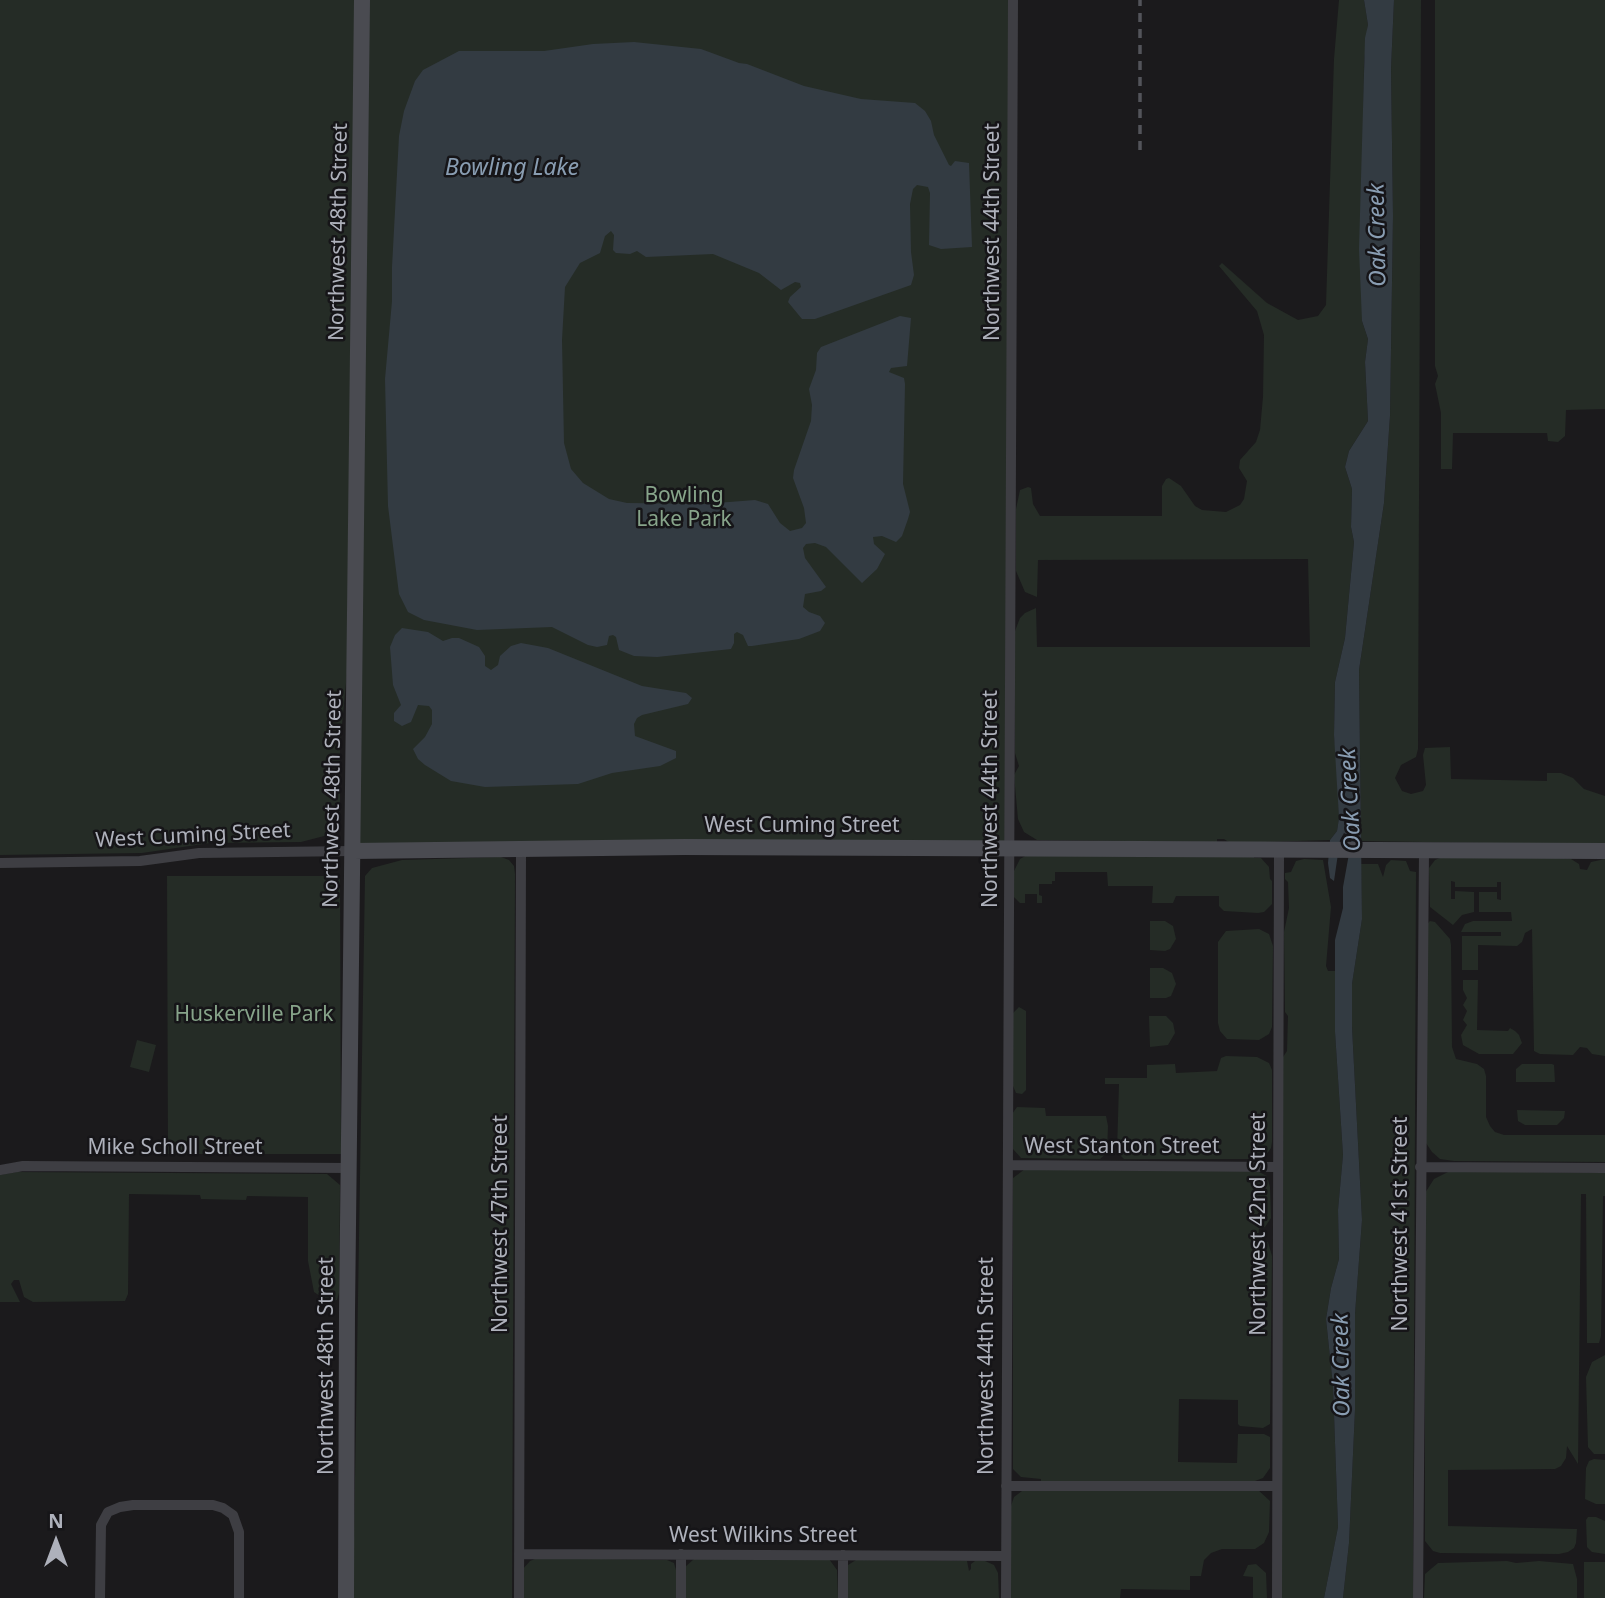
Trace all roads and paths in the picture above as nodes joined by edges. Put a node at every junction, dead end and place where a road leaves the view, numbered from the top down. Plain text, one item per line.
1 (362, 0) edge
2 (1013, 0) edge
3 (1010, 849) junction
4 (521, 850) junction
5 (1279, 850) junction
6 (353, 851) junction
7 (1424, 851) junction
8 (1605, 851) edge
9 (0, 863) edge
10 (1007, 1165) junction
11 (1278, 1167) junction
12 (1420, 1167) junction
13 (349, 1168) junction
14 (1605, 1168) edge
15 (0, 1170) edge
16 (1006, 1486) junction
17 (1277, 1486) junction
18 (519, 1554) junction
19 (681, 1554) junction
20 (843, 1555) junction
21 (1006, 1556) junction
22 (100, 1598) edge
23 (239, 1598) edge
24 (346, 1598) edge
25 (519, 1598) edge
26 (681, 1598) edge
27 (842, 1598) edge
28 (1006, 1598) edge
29 (1277, 1598) edge
30 (1418, 1598) edge

1 - 6 main road, Northwest 48th Street
2 - 3 street, Northwest 44th Street
3 - 4 main road, West Cuming Street
3 - 5 main road, West Cuming Street
3 - 10 street, Northwest 44th Street
4 - 6 main road, West Cuming Street
4 - 18 street, Northwest 47th Street
5 - 7 main road, West Cuming Street
5 - 11 street, Northwest 42nd Street
6 - 9 street, West Cuming Street
6 - 13 main road, Northwest 48th Street
7 - 8 main road, West Cuming Street
7 - 12 street, Northwest 41st Street
10 - 11 street, West Stanton Street
10 - 16 street, Northwest 44th Street
11 - 17 street, Northwest 42nd Street
12 - 14 street
12 - 30 street, Northwest 41st Street
13 - 15 street, Mike Scholl Street
13 - 24 main road, Northwest 48th Street
16 - 17 street
16 - 21 street, Northwest 44th Street
17 - 29 street, Northwest 42nd Street
18 - 19 street, West Wilkins Street
18 - 25 street, Northwest 47th Street
19 - 20 street, West Wilkins Street
19 - 26 street
20 - 21 street, West Wilkins Street
20 - 27 street
21 - 28 street, Northwest 44th Street
22 - 23 street

